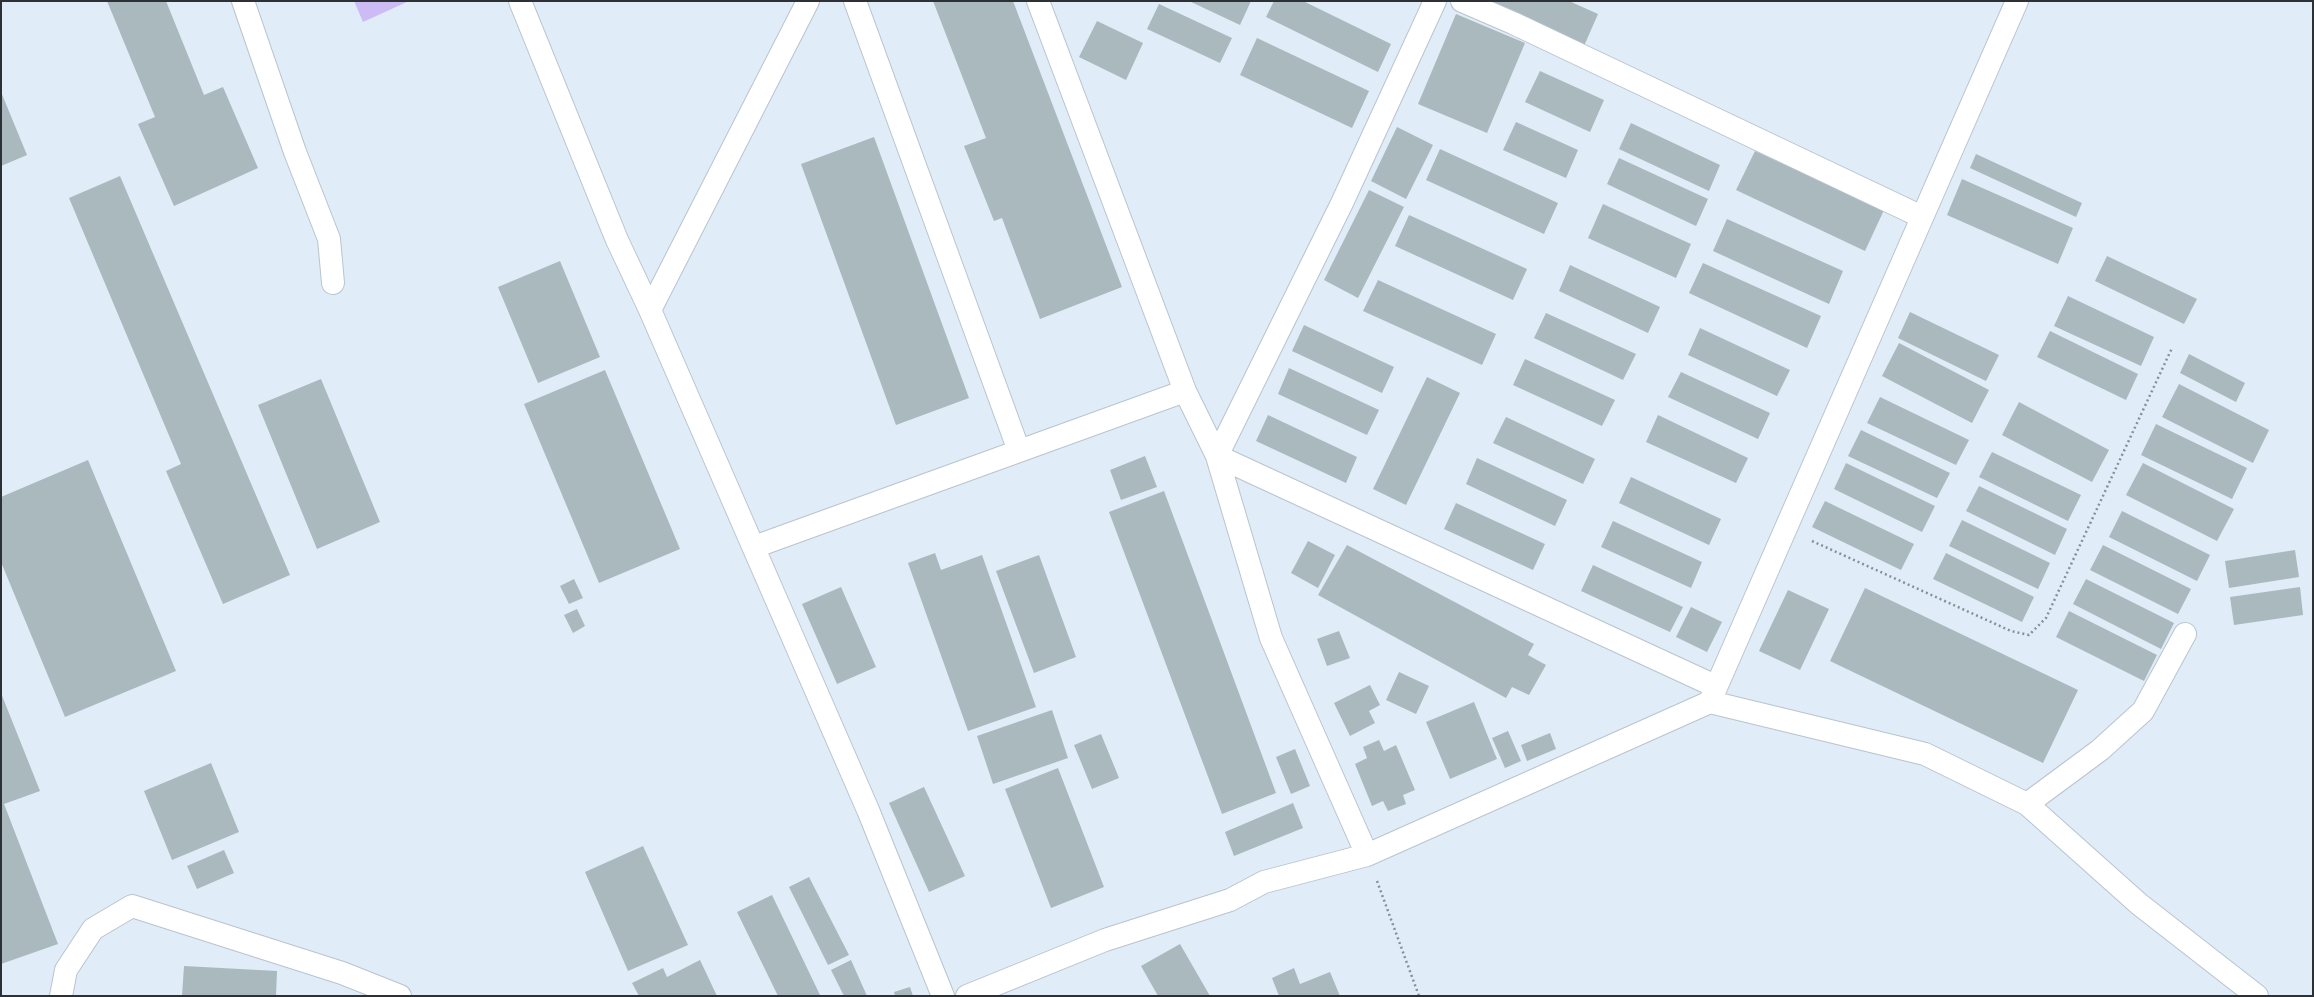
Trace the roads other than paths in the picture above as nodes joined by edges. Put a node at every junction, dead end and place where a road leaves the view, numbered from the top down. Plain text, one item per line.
1 (243, 1) edge
2 (520, 1) edge
3 (808, 1) edge
4 (855, 1) edge
5 (1038, 1) edge
6 (1435, 1) edge
7 (1462, 1) edge
8 (2017, 1) edge
9 (1922, 217) junction
10 (333, 284) dead end
11 (650, 310) junction
12 (1185, 391) junction
13 (1019, 451) junction
14 (1217, 456) junction
15 (754, 547) junction
16 (2185, 634) dead end
17 (1713, 694) junction
18 (2027, 804) junction
19 (1367, 855) junction
20 (62, 996) edge
21 (400, 996) edge
22 (943, 996) edge
23 (967, 996) edge
24 (2257, 996) edge

1 - 10 street
2 - 11 street
3 - 11 street
4 - 13 street
5 - 12 street
6 - 14 street
7 - 9 street
8 - 9 street
9 - 17 street
11 - 15 street
12 - 13 street
12 - 14 street
13 - 15 street
14 - 17 street
14 - 19 street
15 - 22 street
16 - 18 street
17 - 18 street
17 - 19 street
18 - 24 street
19 - 23 street
20 - 21 street

